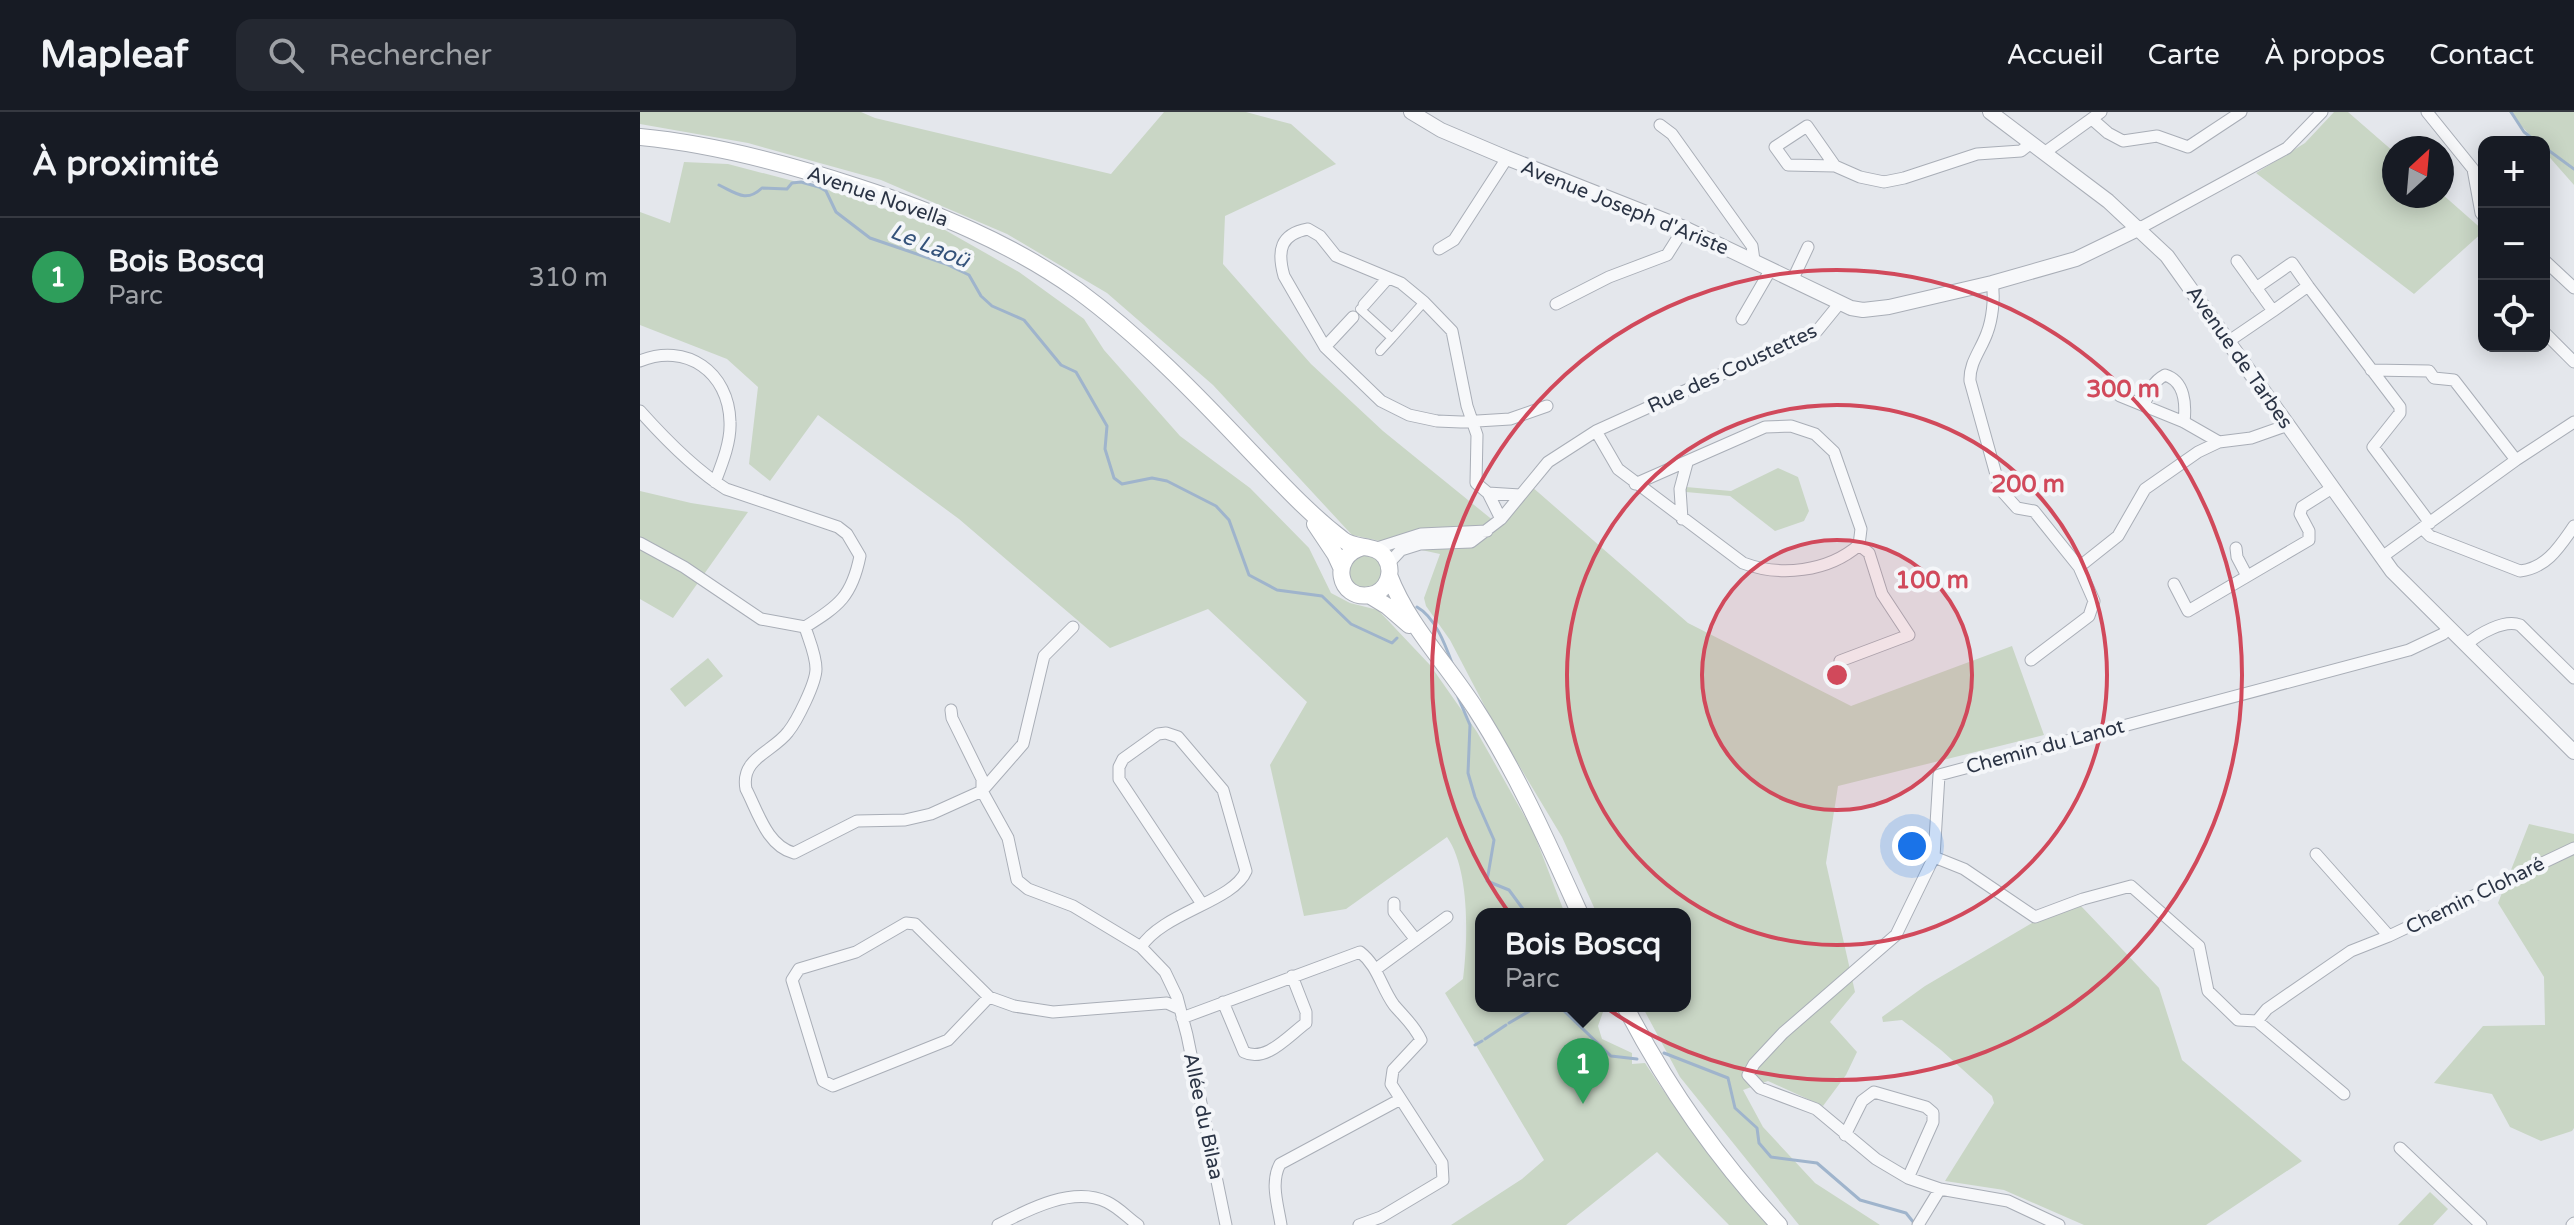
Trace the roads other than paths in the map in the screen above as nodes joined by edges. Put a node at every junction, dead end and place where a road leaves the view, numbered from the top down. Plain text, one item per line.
1 (1411, 112) edge
2 (1990, 112) edge
3 (2241, 112) edge
4 (2322, 112) edge
5 (2427, 112) edge
6 (2097, 115) edge
7 (1660, 125) dead end
8 (640, 137) edge
9 (2031, 143) junction
10 (2044, 153) junction
11 (1507, 158) junction
12 (1835, 166) junction
13 (2480, 208) edge
14 (1684, 228) junction
15 (2140, 228) junction
16 (1808, 247) dead end
17 (1439, 249) dead end
18 (1754, 260) junction
19 (2237, 261) dead end
20 (2550, 266) edge
21 (1771, 269) junction
22 (1388, 278) junction
23 (1792, 281) junction
24 (1992, 283) junction
25 (2308, 286) junction
26 (2256, 288) junction
27 (2574, 288) edge
28 (1424, 302) junction
29 (1556, 304) dead end
30 (1839, 304) junction
31 (1359, 310) junction
32 (2273, 311) junction
33 (1742, 319) dead end
34 (1392, 338) junction
35 (2550, 338) edge
36 (2229, 341) junction
37 (1325, 347) junction
38 (1380, 351) dead end
39 (640, 361) edge
40 (2574, 362) edge
41 (2371, 370) junction
42 (2110, 388) dead end
43 (1547, 406) dead end
44 (2144, 406) junction
45 (640, 411) edge
46 (1473, 422) junction
47 (2184, 422) junction
48 (2574, 422) edge
49 (2288, 425) junction
50 (1596, 431) junction
51 (2219, 442) junction
52 (2516, 460) junction
53 (1687, 463) junction
54 (715, 482) junction
55 (1635, 484) junction
56 (2332, 488) junction
57 (1488, 493) junction
58 (1520, 495) junction
59 (1303, 507) junction
60 (1501, 519) junction
61 (1682, 519) junction
62 (2426, 526) junction
63 (2574, 526) edge
64 (1488, 531) junction
65 (640, 543) edge
66 (1859, 545) junction
67 (1368, 548) junction
68 (2236, 548) dead end
69 (2382, 557) junction
70 (1341, 567) junction
71 (2079, 567) junction
72 (1389, 569) junction
73 (2247, 576) junction
74 (2174, 584) dead end
75 (1369, 595) junction
76 (805, 627) junction
77 (1073, 627) dead end
78 (1421, 636) junction
79 (2457, 637) junction
80 (2031, 660) dead end
81 (1840, 661) dead end
82 (2574, 678) edge
83 (951, 710) dead end
84 (2574, 752) edge
85 (982, 791) junction
86 (2574, 848) edge
87 (2316, 854) dead end
88 (1934, 857) junction
89 (1394, 903) dead end
90 (1202, 904) junction
91 (1577, 908) edge
92 (1447, 917) dead end
93 (2389, 936) junction
94 (1416, 940) junction
95 (1141, 947) junction
96 (1376, 969) junction
97 (1292, 976) junction
98 (989, 997) junction
99 (1223, 1002) junction
100 (1628, 1012) edge
101 (1180, 1013) junction
102 (2257, 1021) junction
103 (2344, 1094) dead end
104 (1399, 1100) junction
105 (1845, 1135) junction
106 (2400, 1148) dead end
107 (1908, 1178) junction
108 (1940, 1189) junction
109 (998, 1225) edge
110 (1138, 1225) edge
111 (1226, 1225) edge
112 (1281, 1225) edge
113 (1359, 1225) edge
114 (1779, 1225) edge
115 (1918, 1225) edge
116 (2059, 1225) edge
117 (2481, 1225) edge

1 - 11 street, Avenue Joseph d'Ariste
2 - 9 street, Avenue de Tarbes
3 - 6 street
4 - 15 street
5 - 13 street
6 - 10 street
7 - 18 street
8 - 59 main road, Avenue Novella
9 - 10 street, Avenue de Tarbes
9 - 12 street
10 - 15 street, Avenue de Tarbes
11 - 14 street, Avenue Joseph d'Ariste
11 - 17 street
12 - 12 street
14 - 18 street, Avenue Joseph d'Ariste
14 - 29 street
15 - 24 street
15 - 36 street, Avenue de Tarbes
16 - 23 street
18 - 21 street, Avenue Joseph d'Ariste
19 - 26 street
20 - 27 street
21 - 23 street, Avenue Joseph d'Ariste
21 - 33 street
22 - 28 street
22 - 31 street
22 - 37 street
23 - 30 street, Avenue Joseph d'Ariste
24 - 30 street
24 - 71 street
25 - 26 street
25 - 32 street
25 - 41 street
26 - 32 street
28 - 34 street
28 - 46 street
30 - 50 street, Rue des Coustettes
31 - 34 street
31 - 37 street
32 - 36 street
34 - 38 street
35 - 40 street
36 - 49 street, Avenue de Tarbes
37 - 46 street
39 - 54 street
41 - 52 street
41 - 62 street
42 - 44 street
43 - 46 street
44 - 47 street
44 - 47 street
45 - 54 street
46 - 57 street
47 - 51 street
48 - 52 street
49 - 51 street
49 - 56 street, Avenue de Tarbes
50 - 55 street
50 - 58 street, Rue des Coustettes
51 - 71 street
52 - 62 street
53 - 55 street
53 - 61 street
53 - 66 street
54 - 76 street
55 - 61 street
56 - 69 street, Avenue de Tarbes
56 - 73 street
57 - 58 street
57 - 60 street
58 - 60 street, Rue des Coustettes
59 - 67 main road, Avenue Novella
59 - 70 main road, Avenue Novella
60 - 64 street, Rue des Coustettes
61 - 66 street
62 - 63 street
62 - 69 street
64 - 67 street
64 - 72 street, Rue des Coustettes
65 - 76 street
66 - 81 street
67 - 70 main road
67 - 72 main road
68 - 73 street
69 - 79 street, Avenue de Tarbes
70 - 75 main road
71 - 80 street
72 - 75 main road
72 - 78 main road
73 - 74 street
75 - 78 main road
76 - 85 street
77 - 85 street
78 - 91 main road
79 - 82 street
79 - 84 street, Avenue de Tarbes
79 - 88 street, Chemin du Lanot
83 - 85 street, Allée du Bilaa
85 - 95 street, Allée du Bilaa
86 - 93 street, Chemin Cloharé
87 - 93 street, Chemin Cloharé
88 - 102 street
88 - 105 street, Chemin du Lanot
89 - 94 street
90 - 90 street
90 - 95 street
92 - 94 street
93 - 102 street
94 - 96 street
95 - 101 street, Allée du Bilaa
96 - 97 street
96 - 104 street
97 - 99 street
97 - 99 street
98 - 98 street
98 - 101 street
99 - 101 street
100 - 114 main road
101 - 111 street, Allée du Bilaa
102 - 103 street
104 - 112 street
104 - 113 street
105 - 107 street, Chemin du Lanot
105 - 107 street
106 - 117 street
107 - 108 street, Chemin du Lanot
108 - 115 street
108 - 116 street, Chemin du Lanot
109 - 110 street

